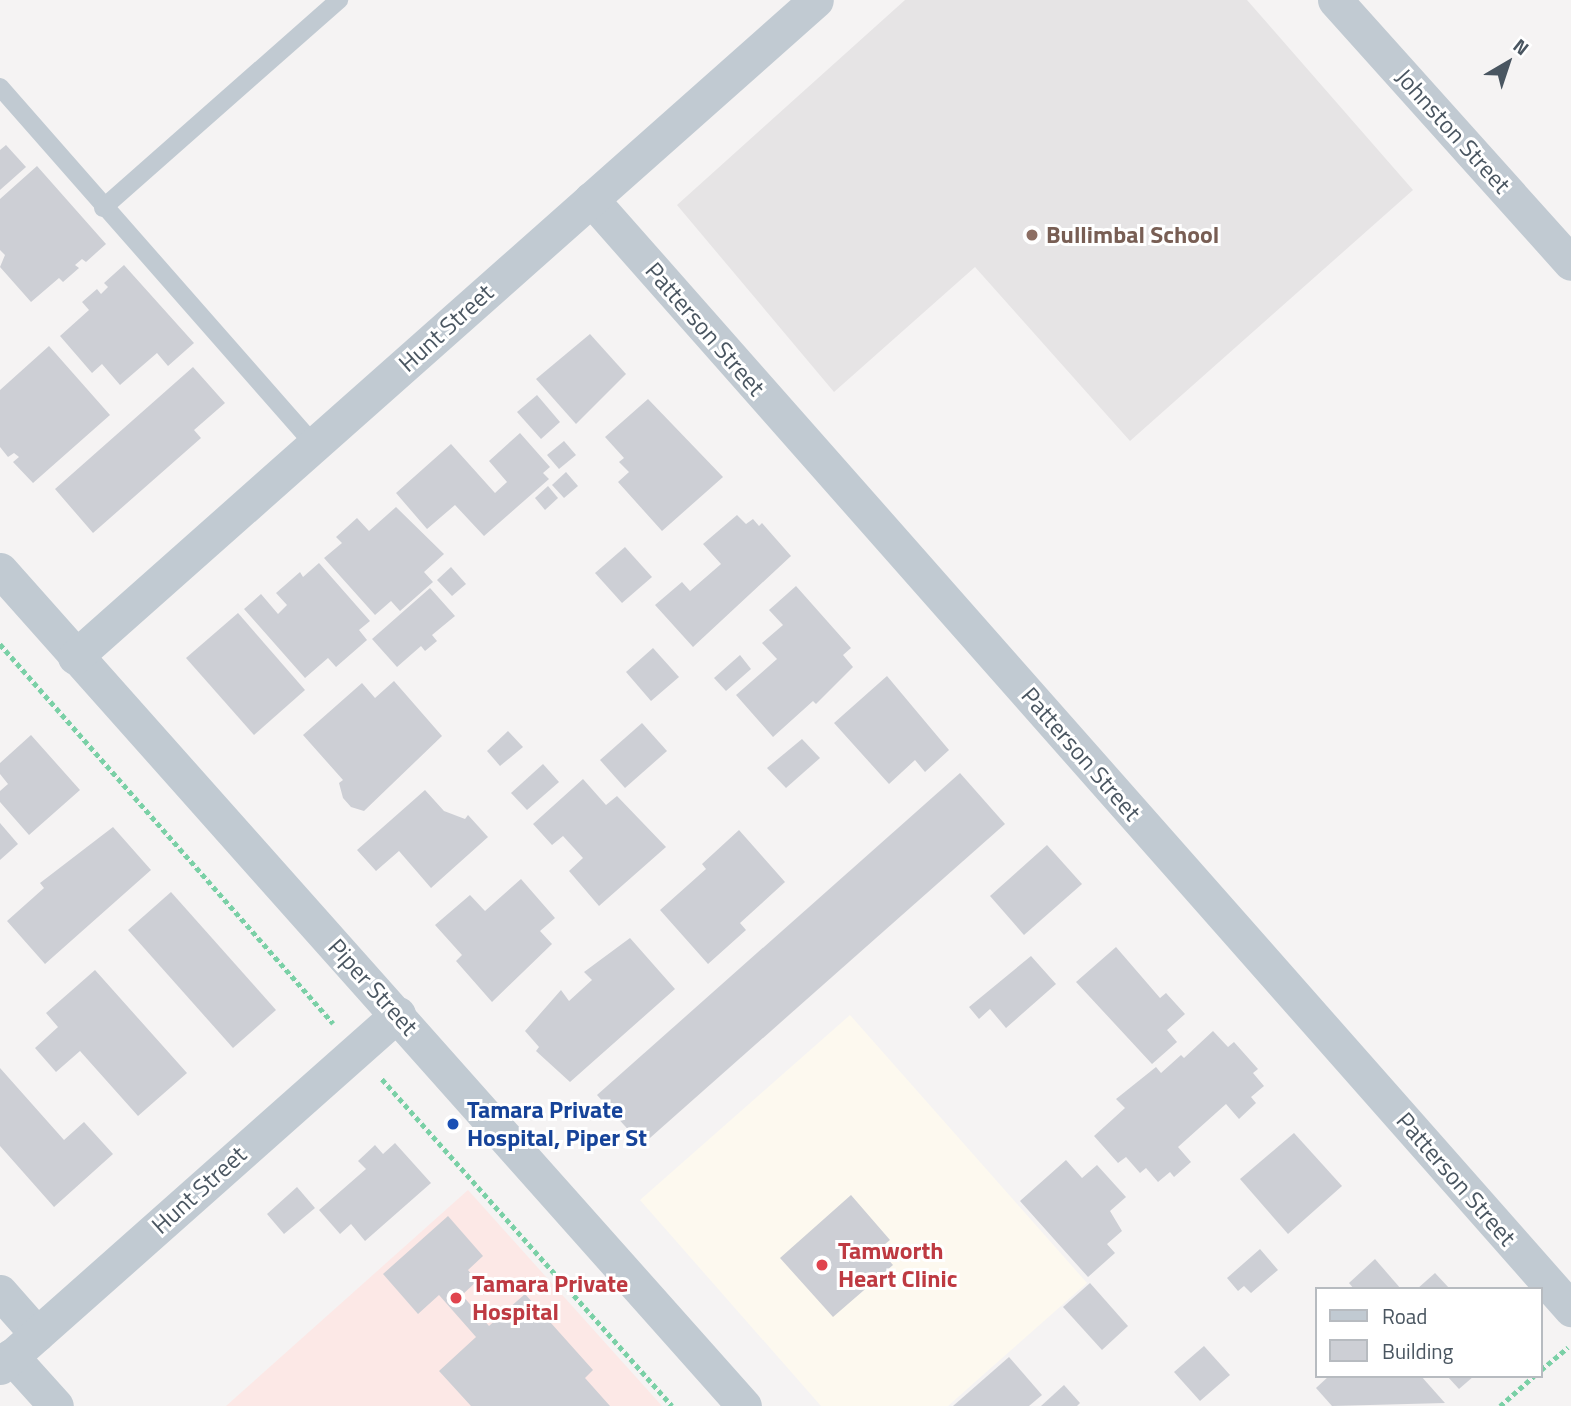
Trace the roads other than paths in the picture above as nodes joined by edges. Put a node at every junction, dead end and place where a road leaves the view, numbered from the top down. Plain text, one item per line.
1 (339, 0) edge
2 (816, 0) edge
3 (1335, 0) edge
4 (0, 86) edge
5 (591, 199) junction
6 (103, 208) junction
7 (1571, 263) edge
8 (314, 445) junction
9 (0, 570) edge
10 (75, 657) junction
11 (398, 1014) junction
12 (0, 1292) edge
13 (1571, 1309) edge
14 (16, 1352) edge
15 (56, 1406) edge
16 (744, 1406) edge

1 - 6 lane
2 - 5 street, Hunt Street
3 - 7 street, Johnston Street
4 - 6 lane
5 - 8 street, Hunt Street
5 - 13 street, Patterson Street
6 - 8 lane
8 - 10 street, Hunt Street
9 - 10 street, Piper Street
10 - 11 street, Piper Street
11 - 14 street, Hunt Street
11 - 16 street, Piper Street
12 - 14 street
14 - 15 street

